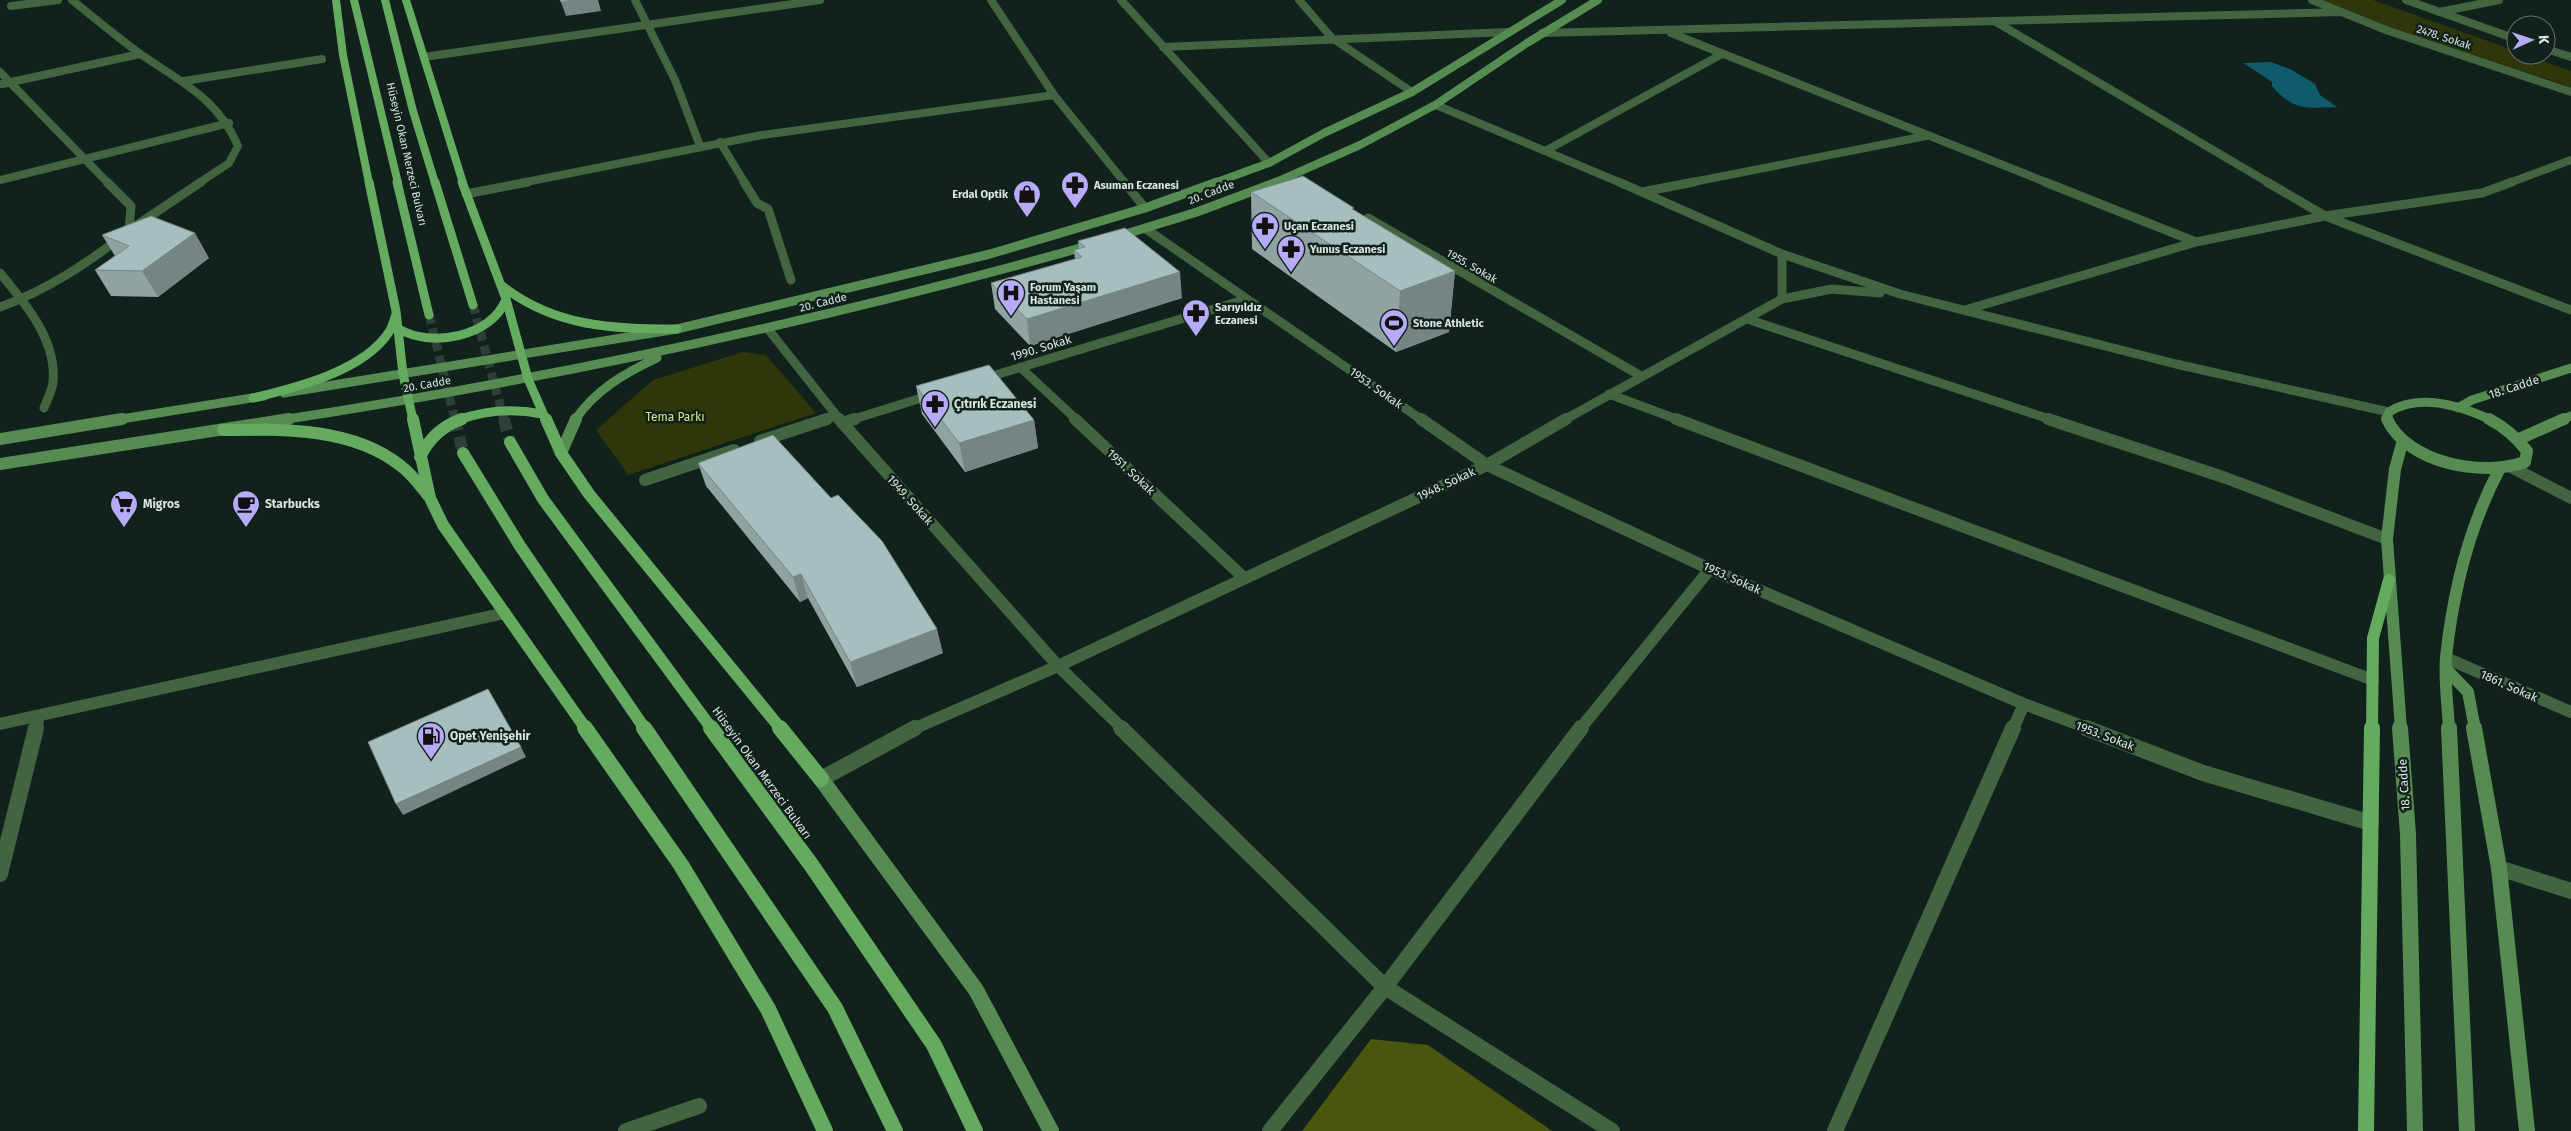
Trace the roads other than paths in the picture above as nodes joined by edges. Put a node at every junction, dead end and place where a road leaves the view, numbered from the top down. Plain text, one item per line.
1 (26, 0) edge
2 (58, 0) edge
3 (72, 0) edge
4 (336, 0) edge
5 (354, 0) edge
6 (385, 0) edge
7 (406, 0) edge
8 (635, 0) edge
9 (820, 0) edge
10 (991, 0) edge
11 (1121, 0) edge
12 (1299, 0) edge
13 (1562, 0) edge
14 (1598, 0) edge
15 (2312, 0) edge
16 (2406, 0) edge
17 (2499, 0) edge
18 (2341, 12) junction
19 (2439, 12) junction
20 (1995, 22) junction
21 (647, 26) junction
22 (1666, 31) junction
23 (1508, 32) junction
24 (1542, 32) junction
25 (2506, 35) edge
26 (1332, 38) junction
27 (1163, 47) junction
28 (2556, 52) edge
29 (140, 54) junction
30 (1722, 54) junction
31 (424, 57) junction
32 (2571, 57) edge
33 (322, 59) dead end
34 (0, 72) edge
35 (184, 81) junction
36 (9, 82) junction
37 (0, 84) edge
38 (1412, 92) junction
39 (2571, 92) edge
40 (1054, 95) junction
41 (1436, 105) junction
42 (229, 123) junction
43 (1927, 135) junction
44 (720, 142) junction
45 (700, 146) junction
46 (1547, 150) junction
47 (82, 158) junction
48 (2571, 160) edge
49 (1269, 163) junction
50 (0, 180) edge
51 (1642, 192) junction
52 (466, 194) junction
53 (1145, 208) junction
54 (1360, 214) edge
55 (2325, 216) junction
56 (1146, 229) junction
57 (129, 231) junction
58 (2196, 242) junction
59 (1782, 254) junction
60 (0, 273) edge
61 (791, 280) dead end
62 (500, 284) junction
63 (1900, 294) junction
64 (506, 299) junction
65 (1247, 299) junction
66 (22, 300) junction
67 (1782, 300) junction
68 (473, 305) tunnel mouth
69 (0, 307) edge
70 (1965, 310) junction
71 (2571, 310) edge
72 (396, 311) junction
73 (429, 315) tunnel mouth
74 (1746, 318) junction
75 (399, 329) junction
76 (676, 329) junction
77 (768, 329) junction
78 (690, 345) junction
79 (522, 354) junction
80 (1020, 368) junction
81 (2571, 368) edge
82 (403, 374) junction
83 (1640, 376) junction
84 (528, 379) junction
85 (973, 382) edge
86 (945, 391) edge
87 (1609, 394) junction
88 (253, 398) junction
89 (409, 400) junction
90 (44, 408) dead end
91 (2458, 408) junction
92 (2389, 412) junction
93 (542, 414) junction
94 (2571, 416) edge
95 (839, 419) junction
96 (223, 430) junction
97 (0, 439) edge
98 (2519, 439) junction
99 (2403, 440) junction
100 (510, 442) tunnel mouth
101 (463, 453) tunnel mouth
102 (561, 453) junction
103 (420, 457) junction
104 (0, 464) edge
105 (1487, 465) junction
106 (2506, 469) junction
107 (645, 480) dead end
108 (430, 498) junction
109 (2571, 498) edge
110 (2387, 539) junction
111 (1710, 568) junction
112 (1243, 578) junction
113 (2389, 580) junction
114 (505, 613) junction
115 (2446, 664) junction
116 (1058, 666) junction
117 (2373, 680) junction
118 (2024, 704) junction
119 (2571, 712) edge
120 (39, 716) junction
121 (0, 724) edge
122 (821, 779) junction
123 (2371, 823) junction
124 (2499, 868) junction
125 (0, 874) edge
126 (2571, 891) edge
127 (1385, 987) junction
128 (699, 1106) dead end
129 (626, 1131) edge
130 (825, 1131) edge
131 (895, 1131) edge
132 (975, 1131) edge
133 (1051, 1131) edge
134 (1270, 1131) edge
135 (1612, 1131) edge
136 (1835, 1131) edge
137 (2366, 1131) edge
138 (2415, 1131) edge
139 (2467, 1131) edge
140 (2527, 1131) edge

1 - 2 street
3 - 29 street
4 - 72 main road
5 - 73 main road, Hüseyin Okan Merzeci Bulvarı
6 - 68 main road, Hüseyin Okan Merzeci Bulvarı
7 - 31 main road
8 - 21 street
9 - 21 street
10 - 40 street
11 - 27 street
12 - 26 street
13 - 23 street, 20. Cadde
14 - 24 street, 20. Cadde
15 - 18 street, 2478. Sokak
16 - 19 street
17 - 19 street
18 - 20 street
18 - 39 street, 2478. Sokak
19 - 25 street
20 - 22 street
20 - 55 street
21 - 31 street
21 - 45 street
22 - 24 street
22 - 30 street
23 - 26 street
23 - 38 street, 20. Cadde
24 - 41 street, 20. Cadde
26 - 27 street
26 - 38 street
27 - 49 street
28 - 32 street
29 - 35 street
29 - 36 street
30 - 43 street
30 - 46 street
31 - 52 main road
33 - 35 street
34 - 36 street
35 - 42 street
36 - 37 street
36 - 47 street
38 - 49 street, 20. Cadde
40 - 44 street
40 - 53 street
41 - 46 street
41 - 56 street, 20. Cadde
42 - 47 street
42 - 57 street
43 - 51 street
43 - 58 street
44 - 45 street
44 - 61 street
45 - 52 street
46 - 51 street
47 - 50 street
47 - 57 street
48 - 55 street
49 - 53 street, 20. Cadde
51 - 59 street
52 - 62 main road
53 - 76 street, 20. Cadde
54 - 83 street, 1955. Sokak
55 - 58 street
55 - 71 street
56 - 65 street, 1953. Sokak
56 - 77 street, 20. Cadde
57 - 66 street
58 - 70 street
59 - 63 street
59 - 67 street
60 - 66 street
62 - 64 main road
62 - 76 main road
63 - 67 street, 1948. Sokak
63 - 70 street
64 - 75 main road
64 - 79 main road
65 - 80 street, 1990. Sokak
65 - 105 street, 1953. Sokak
66 - 69 street
66 - 90 street
67 - 74 street, 1948. Sokak
70 - 92 street
72 - 75 main road
72 - 88 main road
74 - 83 street, 1948. Sokak
74 - 110 street
75 - 82 main road
76 - 79 street, 20. Cadde
77 - 78 street, 20. Cadde
77 - 95 street, 1949. Sokak
78 - 84 street, 20. Cadde
78 - 102 street
79 - 82 street, 20. Cadde
79 - 84 main road
80 - 85 street, 1990. Sokak
80 - 112 street, 1951. Sokak
81 - 91 street, 18. Cadde
82 - 88 street, 20. Cadde
82 - 89 main road
83 - 87 street, 1948. Sokak
84 - 89 street, 20. Cadde
84 - 93 main road
86 - 95 street
87 - 105 street, 1948. Sokak
87 - 117 street
88 - 97 street, 20. Cadde
89 - 96 street, 20. Cadde
89 - 103 main road
91 - 92 street, 18. Cadde
91 - 98 street, 18. Cadde
92 - 99 street
93 - 102 main road
93 - 103 main road
94 - 98 street
95 - 107 street
95 - 116 street, 1949. Sokak
96 - 104 street, 20. Cadde
96 - 108 main road
98 - 106 street
99 - 106 street
99 - 110 street, 18. Cadde
100 - 132 main road, Hüseyin Okan Merzeci Bulvarı
101 - 131 main road
102 - 122 main road
103 - 108 main road
105 - 111 street, 1953. Sokak
105 - 112 street, 1948. Sokak
106 - 109 street
106 - 115 street
108 - 114 main road
110 - 113 street, 18. Cadde
111 - 118 street, 1953. Sokak
111 - 127 street
112 - 116 street, 1948. Sokak
113 - 117 main road
113 - 138 street, 18. Cadde
114 - 120 street
114 - 130 main road
115 - 119 street, 1861. Sokak
115 - 124 street
115 - 139 street
116 - 122 street, 1948. Sokak
116 - 127 street, 1949. Sokak
117 - 123 main road
118 - 123 street, 1953. Sokak
118 - 136 street
120 - 121 street
120 - 125 street
122 - 133 street
123 - 137 main road
124 - 126 street
124 - 140 street
127 - 134 street
127 - 135 street, 1949. Sokak
128 - 129 street

